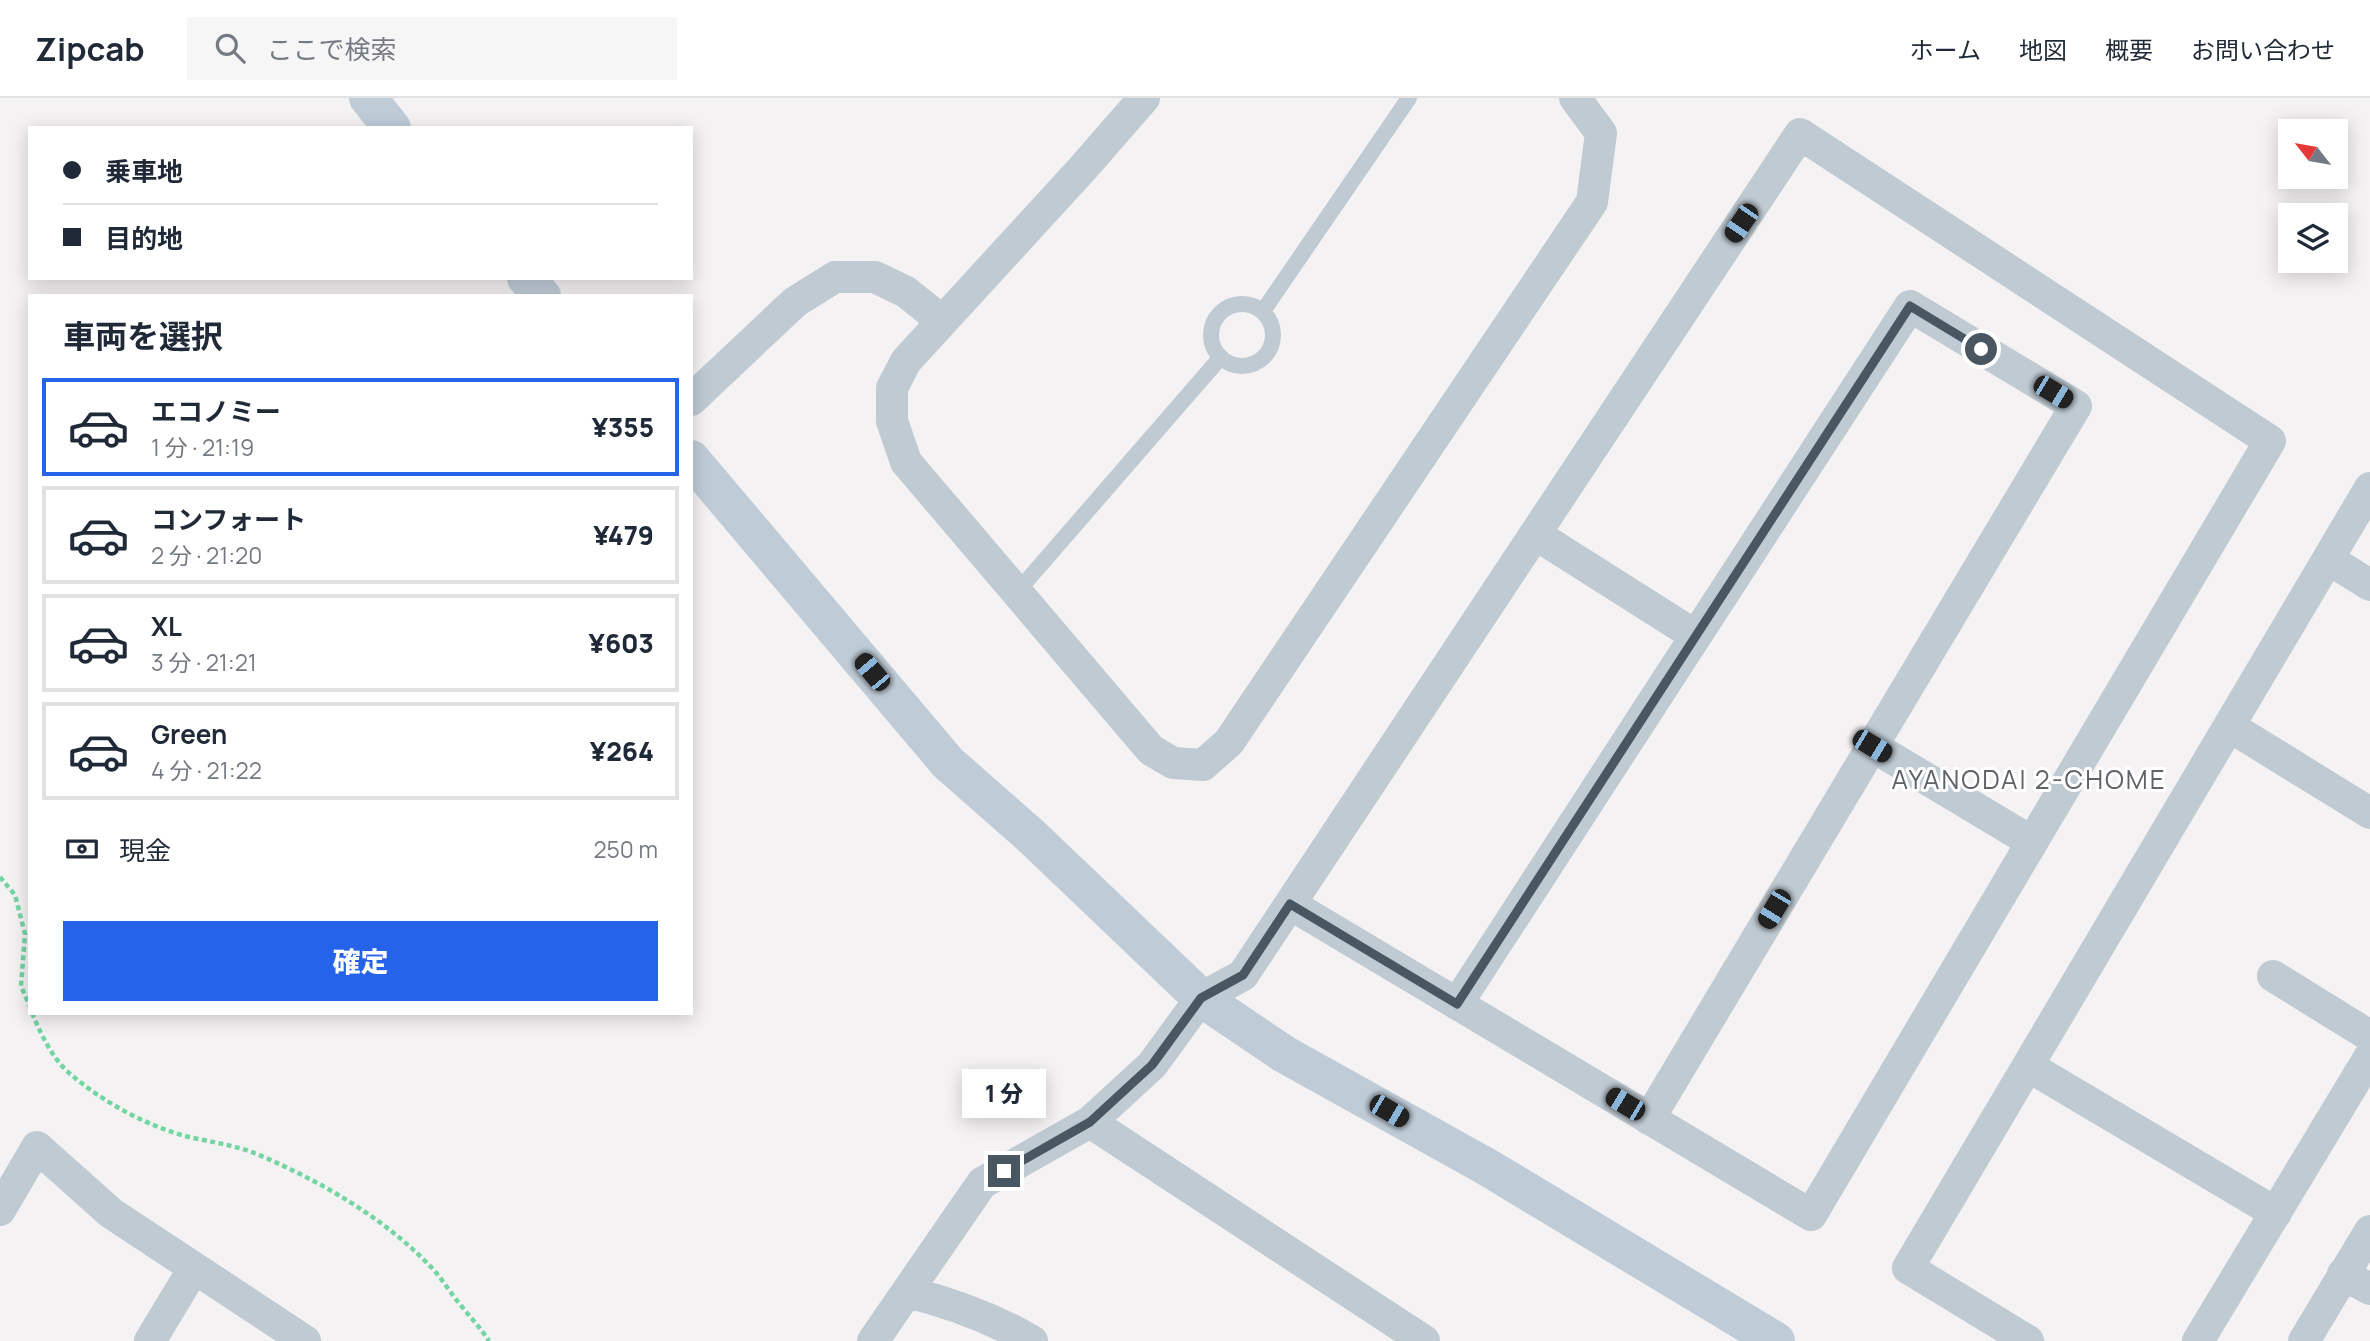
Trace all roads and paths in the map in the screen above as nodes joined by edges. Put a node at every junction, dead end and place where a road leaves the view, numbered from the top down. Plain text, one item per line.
1 (368, 98) edge
2 (1143, 98) edge
3 (1409, 98) edge
4 (1575, 98) edge
5 (390, 126) edge
6 (528, 280) edge
7 (540, 294) edge
8 (1263, 311) junction
9 (941, 320) junction
10 (1221, 358) junction
11 (693, 398) edge
12 (693, 461) edge
13 (2370, 488) edge
14 (1535, 534) junction
15 (2328, 559) junction
16 (2370, 585) edge
17 (1017, 592) junction
18 (1696, 636) junction
19 (2229, 726) junction
20 (1872, 746) junction
21 (2370, 813) edge
22 (2032, 842) junction
23 (0, 877) edge
24 (1290, 904) junction
25 (2273, 976) dead end
26 (1201, 998) junction
27 (28, 1002) edge
28 (1457, 1004) junction
29 (33, 1015) edge
30 (2370, 1036) edge
31 (2370, 1055) edge
32 (2028, 1066) junction
33 (1649, 1119) junction
34 (1090, 1122) junction
35 (0, 1210) edge
36 (2276, 1213) junction
37 (2370, 1231) edge
38 (194, 1268) junction
39 (2357, 1282) edge
40 (907, 1292) junction
41 (150, 1341) edge
42 (305, 1341) edge
43 (489, 1341) edge
44 (873, 1341) edge
45 (1032, 1341) edge
46 (1424, 1341) edge
47 (1776, 1341) edge
48 (2028, 1341) edge
49 (2198, 1341) edge
50 (2304, 1341) edge

1 - 5 street
2 - 9 street
3 - 8 lane
4 - 17 street
6 - 7 street
8 - 10 lane
8 - 10 lane
9 - 11 street
9 - 17 street
10 - 17 lane
12 - 26 street
13 - 15 street
14 - 18 street
14 - 22 street
14 - 24 street
15 - 16 street
15 - 19 street
18 - 20 street
18 - 28 street
19 - 21 street
19 - 32 street
20 - 22 street
20 - 33 street
22 - 33 street
23 - 27 path
24 - 26 street
24 - 28 street
25 - 30 street
26 - 34 street
26 - 47 street
28 - 33 street
29 - 43 path
31 - 36 street
32 - 36 street
32 - 48 street
34 - 40 street
34 - 46 street
35 - 38 street
36 - 49 street
37 - 39 street
38 - 41 street
38 - 42 street
39 - 50 street
40 - 44 street
40 - 45 street

